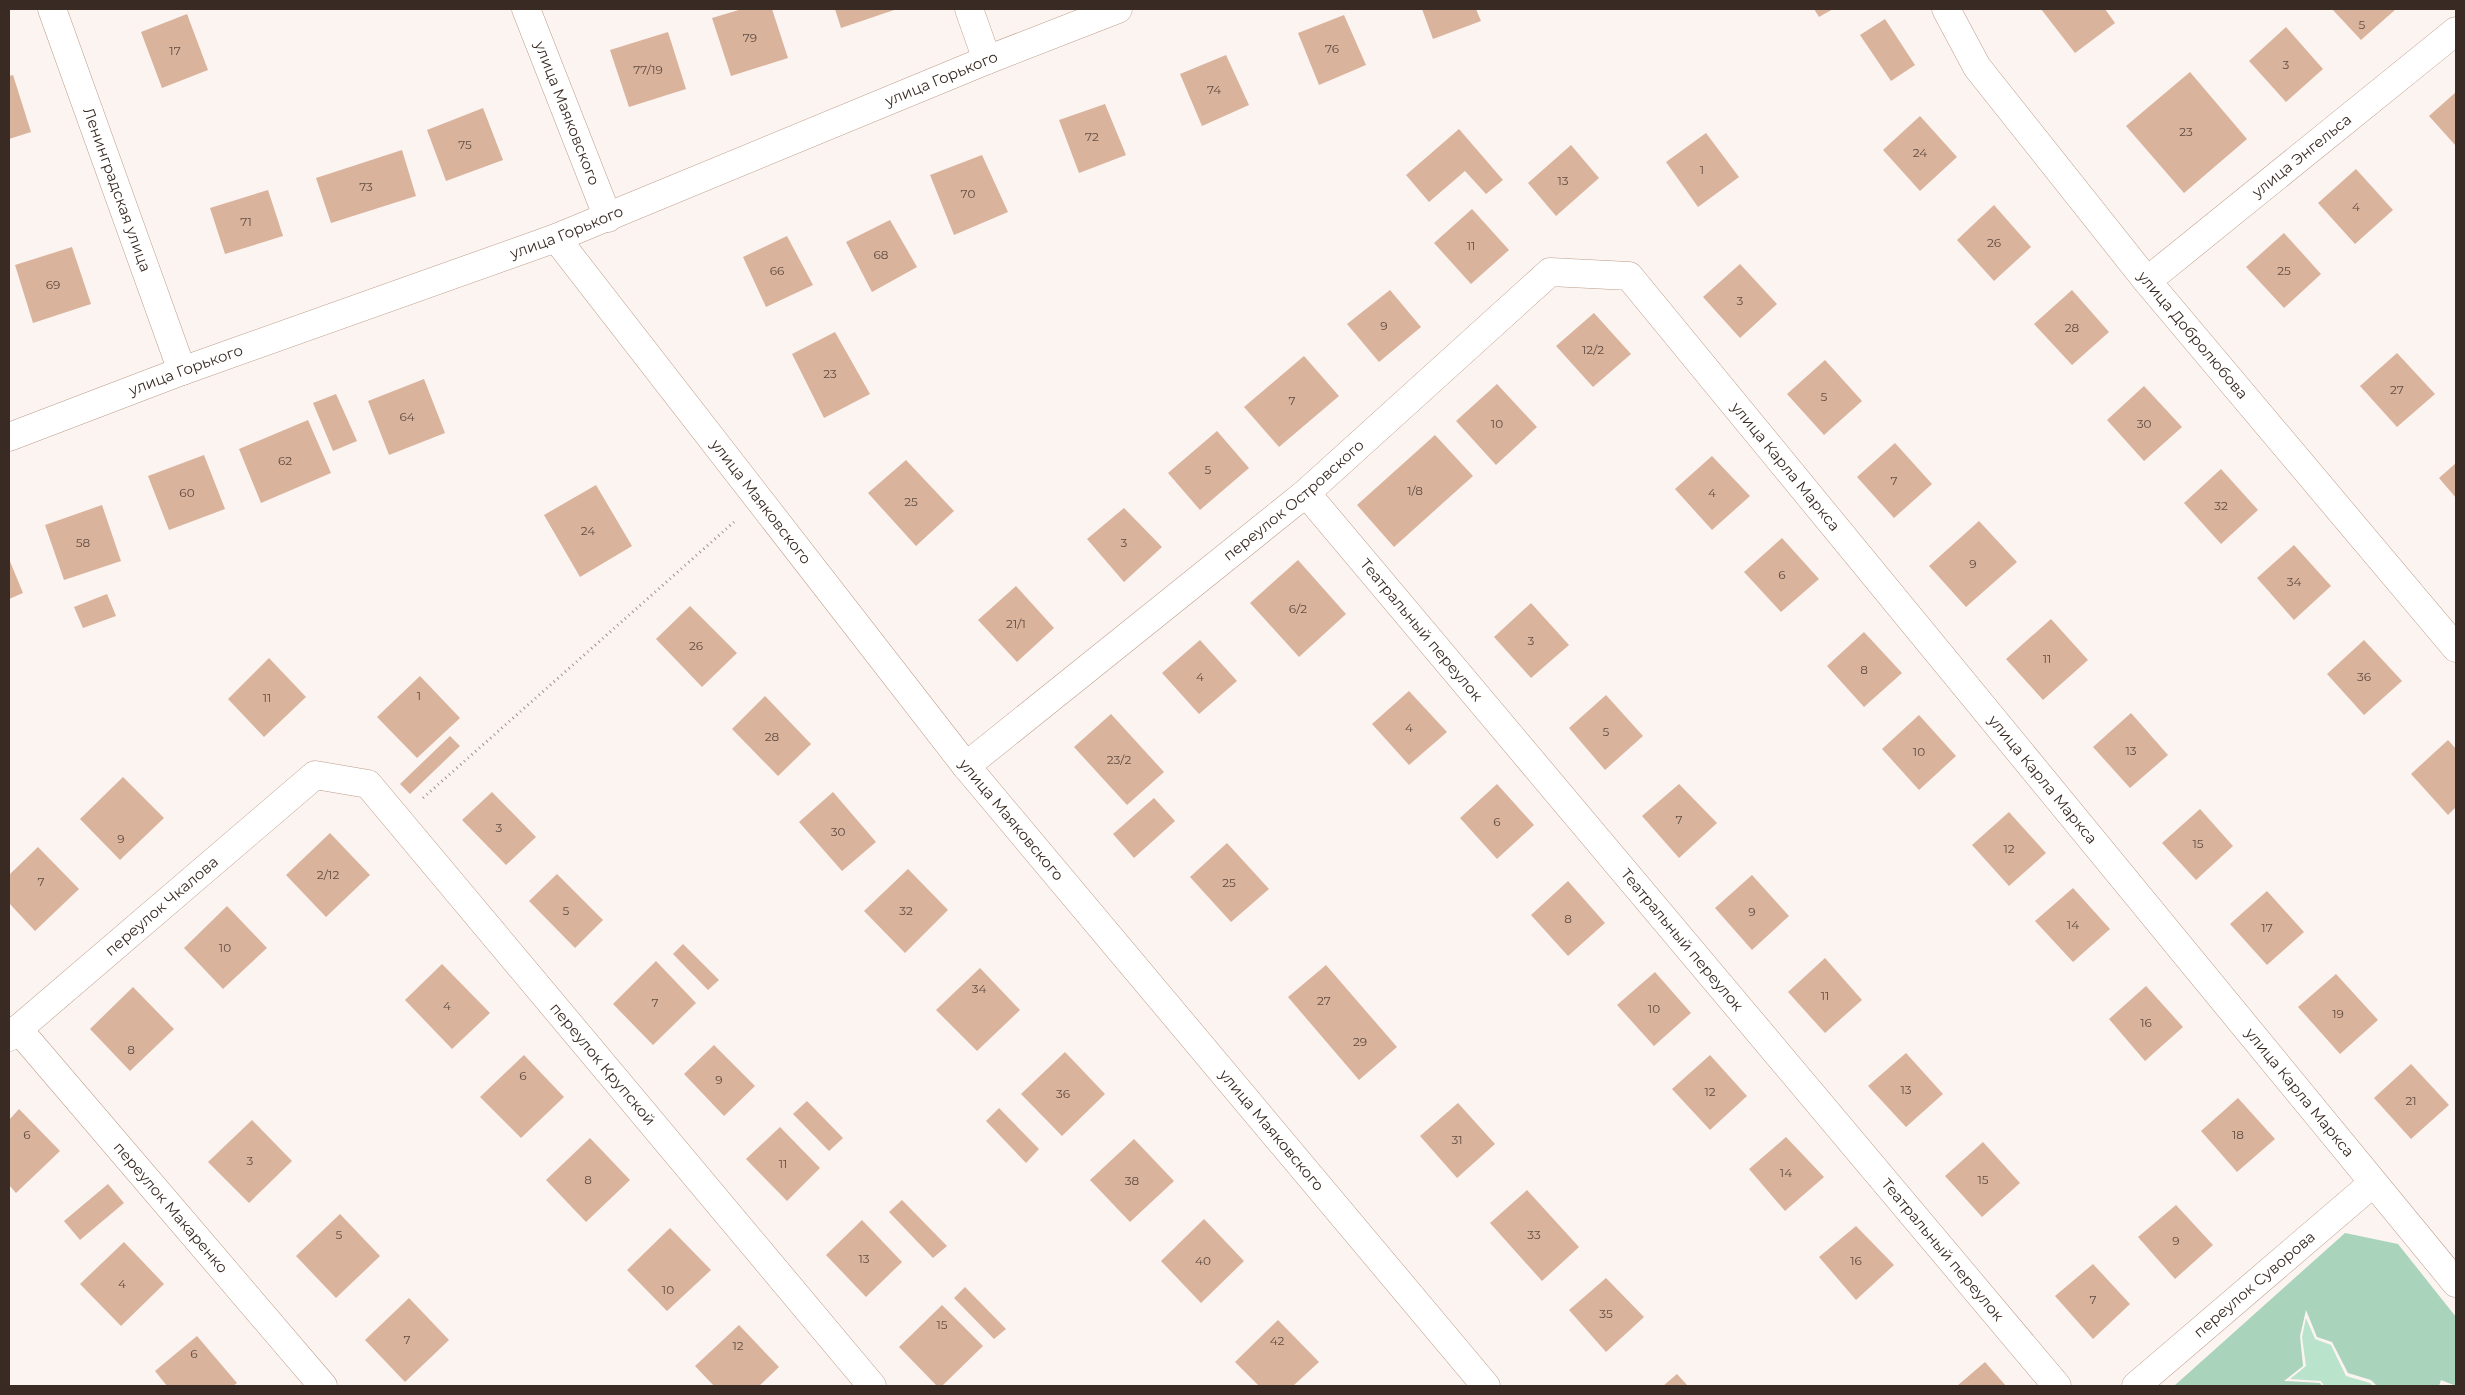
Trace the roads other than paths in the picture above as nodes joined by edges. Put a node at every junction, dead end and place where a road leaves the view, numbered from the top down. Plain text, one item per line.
1 (52, 9) edge
2 (526, 9) edge
3 (968, 9) edge
4 (1118, 9) edge
5 (1946, 9) edge
6 (2456, 30) edge
7 (987, 60) junction
8 (608, 218) junction
9 (556, 238) junction
10 (1629, 276) joint
11 (2147, 281) junction
12 (182, 371) junction
13 (9, 437) edge
14 (1306, 493) junction
15 (2456, 648) edge
16 (966, 766) junction
17 (315, 775) joint
18 (14, 1033) edge
19 (2373, 1183) junction
20 (2456, 1284) edge
21 (323, 1386) edge
22 (872, 1386) edge
23 (1486, 1386) edge
24 (2057, 1386) edge
25 (2136, 1386) edge

1 - 12 street, Ленинградская улица
2 - 8 street, улица Маяковского
3 - 7 street
4 - 7 street, улица Горького
5 - 11 street, улица Добролюбова
6 - 11 street, улица Энгельса
7 - 8 street, улица Горького
8 - 9 street, улица Горького
9 - 12 street, улица Горького
9 - 16 street, улица Маяковского
10 - 14 street, переулок Островского
10 - 19 street, улица Карла Маркса
11 - 15 street, улица Добролюбова
12 - 13 street, улица Горького
14 - 16 street, переулок Островского
14 - 24 street, Театральный переулок
16 - 23 street, улица Маяковского
17 - 18 street, переулок Чкалова
17 - 22 street, переулок Крупской
18 - 21 street, переулок Макаренко
19 - 20 street, улица Карла Маркса
19 - 25 street, переулок Суворова

